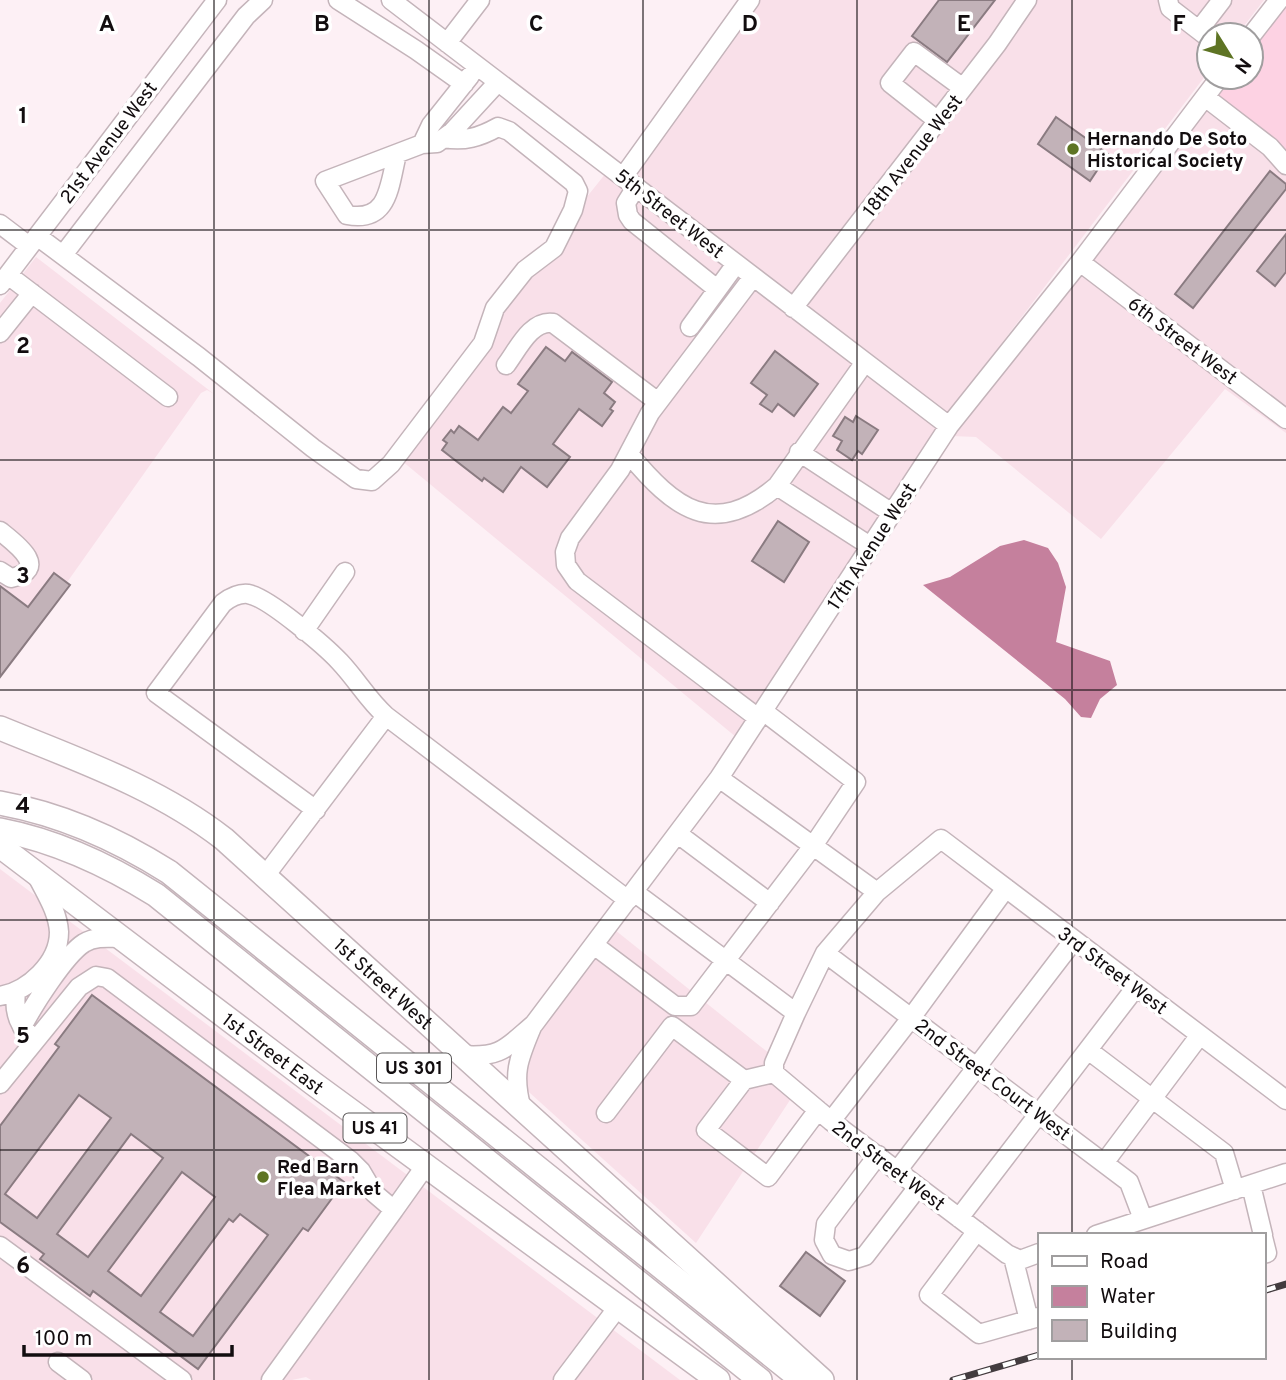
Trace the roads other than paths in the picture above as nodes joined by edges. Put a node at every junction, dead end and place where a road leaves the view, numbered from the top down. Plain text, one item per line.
1 (217, 0) edge
2 (262, 0) edge
3 (338, 0) edge
4 (391, 0) edge
5 (480, 0) edge
6 (750, 0) edge
7 (1027, 0) edge
8 (1168, 0) edge
9 (1222, 0) edge
10 (1279, 0) edge
11 (1211, 21) edge
12 (1263, 21) edge
13 (1195, 27) edge
14 (447, 43) junction
15 (478, 67) junction
16 (498, 82) junction
17 (464, 84) junction
18 (963, 88) junction
19 (1210, 91) edge
20 (1205, 97) junction
21 (938, 121) junction
22 (444, 138) junction
23 (422, 145) junction
24 (397, 154) dead end
25 (1286, 164) edge
26 (629, 182) junction
27 (0, 224) edge
28 (33, 241) junction
29 (63, 255) junction
30 (1080, 261) junction
31 (736, 264) junction
32 (753, 277) junction
33 (4, 280) edge
34 (717, 289) junction
35 (32, 293) junction
36 (793, 308) junction
37 (690, 327) dead end
38 (0, 333) edge
39 (865, 362) junction
40 (506, 365) dead end
41 (168, 397) dead end
42 (658, 402) junction
43 (1286, 419) edge
44 (949, 426) junction
45 (799, 452) junction
46 (629, 454) junction
47 (777, 486) junction
48 (892, 513) junction
49 (0, 531) edge
50 (870, 546) junction
51 (0, 571) edge
52 (345, 572) dead end
53 (304, 631) junction
54 (760, 715) junction
55 (386, 716) junction
56 (0, 728) edge
57 (719, 778) junction
58 (0, 803) edge
59 (316, 810) junction
60 (678, 834) junction
61 (2, 836) edge
62 (813, 846) junction
63 (35, 873) junction
64 (265, 876) junction
65 (1006, 888) junction
66 (877, 892) junction
67 (631, 896) junction
68 (770, 903) junction
69 (122, 939) junction
70 (1074, 940) junction
71 (594, 945) junction
72 (825, 953) junction
73 (726, 961) junction
74 (1136, 987) junction
75 (8, 994) edge
76 (675, 1006) junction
77 (796, 1013) junction
78 (911, 1018) junction
79 (534, 1024) junction
80 (672, 1026) junction
81 (22, 1027) junction
82 (1200, 1035) junction
83 (36, 1040) junction
84 (1087, 1050) junction
85 (462, 1055) junction
86 (977, 1068) junction
87 (774, 1073) junction
88 (744, 1080) junction
89 (0, 1084) edge
90 (1153, 1098) junction
91 (1286, 1100) edge
92 (522, 1110) junction
93 (606, 1113) dead end
94 (1039, 1114) junction
95 (824, 1116) junction
96 (878, 1155) junction
97 (1104, 1163) junction
98 (426, 1165) junction
99 (897, 1171) junction
100 (1286, 1173) edge
101 (918, 1187) junction
102 (1243, 1187) junction
103 (394, 1210) junction
104 (959, 1218) junction
105 (1143, 1219) junction
106 (977, 1231) junction
107 (1102, 1233) edge
108 (1262, 1233) edge
109 (0, 1246) edge
110 (1038, 1253) edge
111 (1013, 1257) junction
112 (618, 1307) junction
113 (1034, 1319) edge
114 (58, 1362) dead end
115 (82, 1380) edge
116 (182, 1380) edge
117 (271, 1380) edge
118 (562, 1380) edge
119 (718, 1380) edge
120 (760, 1380) edge
121 (802, 1380) edge
122 (822, 1380) edge

1 - 28 street, 21st Avenue West
2 - 29 street
3 - 17 street
4 - 14 street, 5th Street West
5 - 14 street
6 - 26 street
7 - 18 street, 18th Avenue West
8 - 13 street
9 - 11 street
10 - 12 street
14 - 15 street, 5th Street West
15 - 16 street, 5th Street West
15 - 17 street
16 - 22 street
16 - 26 street, 5th Street West
17 - 23 street
18 - 21 street, 18th Avenue West
18 - 21 street
19 - 20 street, 17th Avenue West
20 - 25 street
20 - 30 street, 17th Avenue West
21 - 36 street, 18th Avenue West
22 - 23 street
22 - 29 street
23 - 24 street
26 - 31 street, 5th Street West
26 - 34 street
27 - 28 street
28 - 29 street
28 - 33 street, 21st Avenue West
30 - 43 street, 6th Street West
30 - 44 street, 17th Avenue West
31 - 32 street, 5th Street West
31 - 34 street
32 - 36 street, 5th Street West
32 - 42 street
33 - 35 street
34 - 37 street
35 - 38 street
35 - 41 street
36 - 39 street, 5th Street West
39 - 44 street, 5th Street West
39 - 45 street
40 - 42 street
42 - 46 street
44 - 48 street, 17th Avenue West
45 - 47 street
45 - 48 street
46 - 47 street
46 - 54 street
47 - 50 street
48 - 50 street, 17th Avenue West
49 - 51 street
50 - 54 street, 17th Avenue West
52 - 53 street
53 - 55 street
53 - 59 street
54 - 57 street, 17th Avenue West
54 - 62 street
55 - 59 street
55 - 67 street
56 - 64 main road, 1st Street West
57 - 60 street, 17th Avenue West
57 - 62 street
58 - 121 main road, US 301
59 - 64 street
60 - 67 street, 17th Avenue West
60 - 68 street
61 - 63 main road, 1st Street East / US 41
61 - 120 main road, US 301
62 - 66 street
62 - 68 street
63 - 69 main road, 1st Street East / US 41
63 - 75 street
64 - 85 main road, 1st Street West
65 - 66 street, 3rd Street West
65 - 70 street, 3rd Street West
65 - 78 street
66 - 72 street
67 - 71 street, 17th Avenue West
67 - 73 street
68 - 73 street
69 - 81 street
69 - 98 main road, 1st Street East / US 41
70 - 74 street, 3rd Street West
70 - 86 street
71 - 76 street
71 - 79 street, 17th Avenue West
72 - 77 street
72 - 78 street, 2nd Street Court West
73 - 76 street
73 - 77 street
74 - 82 street, 3rd Street West
74 - 84 street
75 - 81 street
76 - 80 street
77 - 87 street
78 - 86 street, 2nd Street Court West
78 - 95 street
79 - 85 street, 17th Avenue West
79 - 92 street, 17th Avenue West
80 - 88 street
80 - 93 street
81 - 83 street
82 - 90 street
82 - 91 street, 3rd Street West
83 - 89 street
83 - 103 street
84 - 90 street
84 - 94 street
85 - 92 main road, 1st Street West
86 - 94 street, 2nd Street Court West
86 - 99 street
87 - 88 street
87 - 95 street, 2nd Street West
88 - 95 street
90 - 97 street
90 - 102 street
92 - 122 main road, 1st Street West
94 - 97 street, 2nd Street Court West
94 - 104 street
95 - 96 street, 2nd Street West
96 - 99 street, 2nd Street West
96 - 101 street
97 - 105 street, 2nd Street Court West
98 - 103 street
98 - 112 main road, 1st Street East / US 41
99 - 101 street, 2nd Street West
100 - 102 street
101 - 104 street, 2nd Street West
102 - 105 street
102 - 108 street
103 - 117 street
104 - 106 street, 2nd Street West
105 - 107 street
106 - 111 street, 2nd Street West
106 - 113 street
109 - 116 street
110 - 111 street
111 - 113 street
112 - 118 street
112 - 119 main road, 1st Street East / US 41
114 - 115 street

